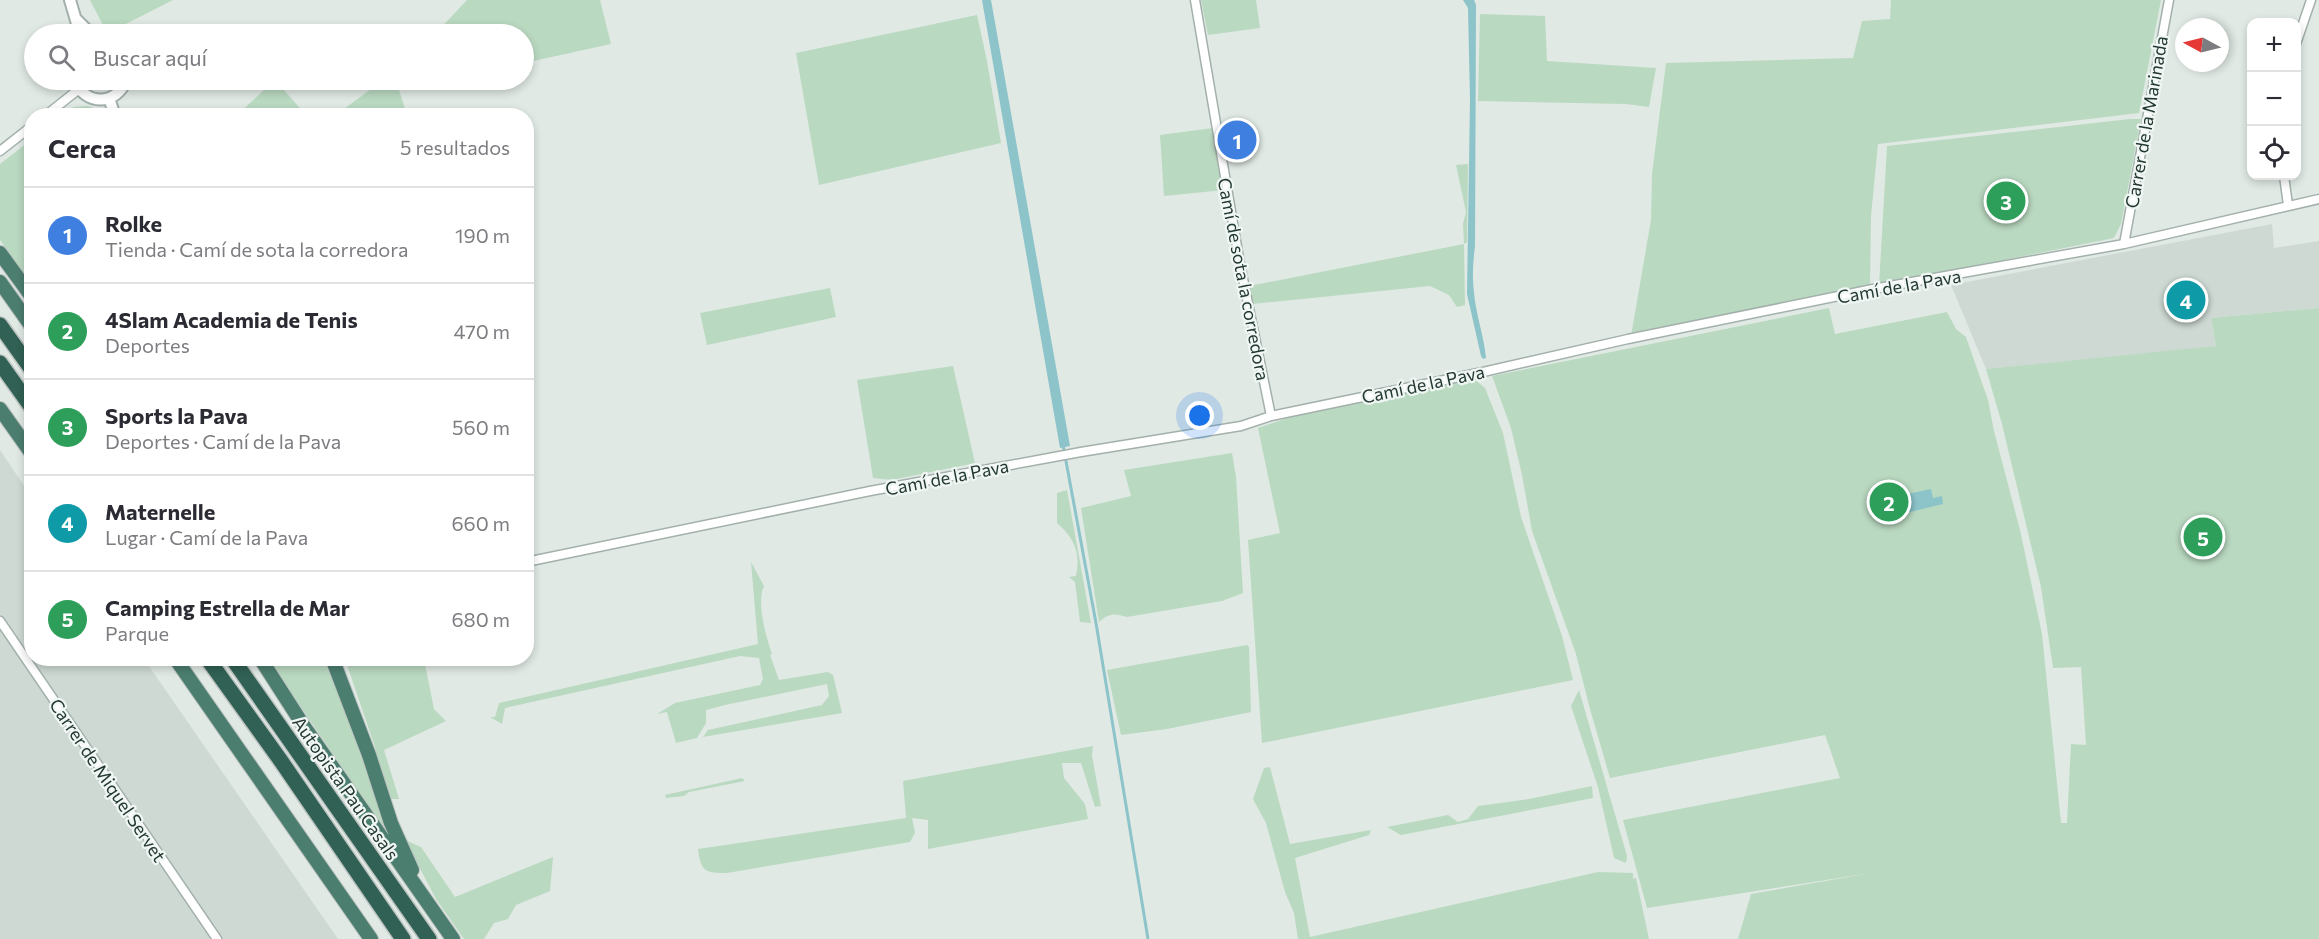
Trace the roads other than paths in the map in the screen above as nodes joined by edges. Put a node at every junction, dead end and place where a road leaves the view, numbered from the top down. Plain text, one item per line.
1 (69, 0) edge
2 (1195, 0) edge
3 (2169, 0) edge
4 (2311, 0) edge
5 (77, 20) junction
6 (78, 24) edge
7 (81, 24) edge
8 (2301, 29) edge
9 (71, 90) edge
10 (83, 90) edge
11 (121, 90) edge
12 (110, 99) junction
13 (53, 108) edge
14 (113, 108) edge
15 (24, 132) edge
16 (0, 150) edge
17 (2285, 180) edge
18 (2319, 199) edge
19 (2288, 205) junction
20 (2124, 244) junction
21 (0, 253) edge
22 (0, 282) edge
23 (24, 286) edge
24 (24, 316) edge
25 (0, 325) edge
26 (24, 359) edge
27 (0, 363) edge
28 (24, 397) edge
29 (0, 409) edge
30 (1270, 416) junction
31 (24, 443) edge
32 (534, 560) edge
33 (0, 621) edge
34 (24, 656) edge
35 (31, 666) edge
36 (181, 666) edge
37 (213, 666) edge
38 (238, 666) edge
39 (249, 666) edge
40 (265, 666) edge
41 (335, 666) edge
42 (307, 767) junction
43 (423, 897) junction
44 (217, 939) edge
45 (371, 939) edge
46 (403, 939) edge
47 (429, 939) edge
48 (453, 939) edge

1 - 5 street
2 - 30 street, Camí de sota la corredora
3 - 20 street, Carrer de la Marinada
4 - 8 street
5 - 6 street
5 - 7 street
9 - 13 street
10 - 12 street
11 - 12 street
12 - 14 street
15 - 16 street
17 - 19 street
18 - 19 street, Camí de la Pava
19 - 20 street, Camí de la Pava
20 - 30 street, Camí de la Pava
21 - 23 highway
22 - 24 highway
25 - 26 highway
27 - 28 highway
29 - 31 highway
30 - 32 street, Camí de la Pava
33 - 34 street, Carrer de Miquel Servet
35 - 44 street, Carrer de Miquel Servet
36 - 45 highway
37 - 46 highway
38 - 42 highway, Autopista Pau Casals
39 - 42 highway
40 - 43 highway
41 - 43 highway
42 - 47 highway, Autopista Pau Casals
43 - 48 highway

